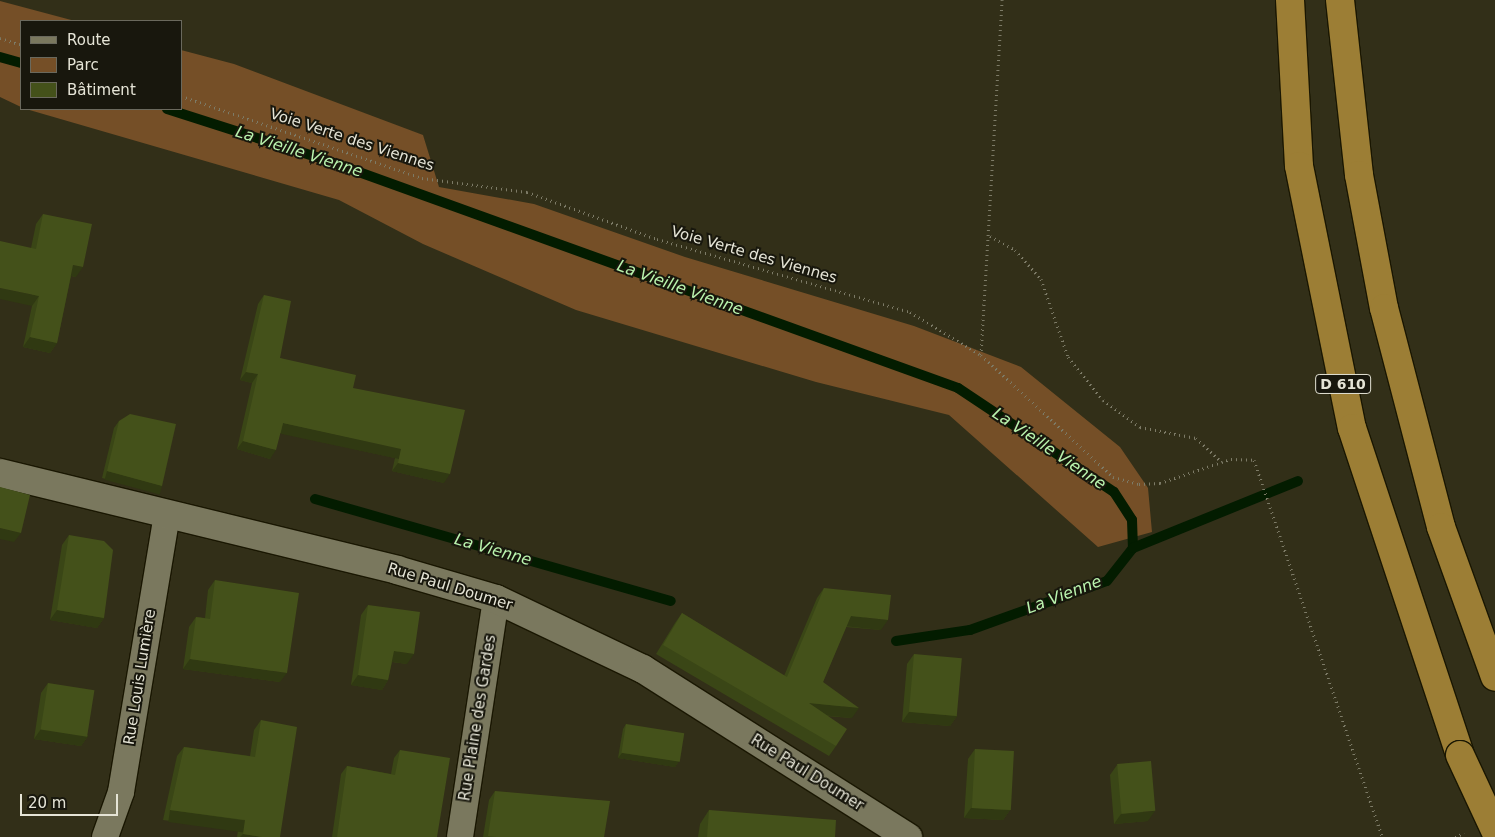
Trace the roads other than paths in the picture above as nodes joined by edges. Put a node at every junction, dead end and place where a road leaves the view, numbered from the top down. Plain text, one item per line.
1 (1290, 0) edge
2 (1340, 0) edge
3 (0, 473) edge
4 (167, 515) junction
5 (496, 599) junction
6 (1495, 677) edge
7 (1495, 830) edge
8 (896, 833) edge
9 (105, 837) edge
10 (460, 837) edge

1 - 7 highway, D 610, bridge
2 - 6 highway
3 - 4 street, Rue Paul Doumer
4 - 5 street, Rue Paul Doumer
4 - 9 street, Rue Louis Lumière
5 - 8 street, Rue Paul Doumer
5 - 10 street, Rue Plaine des Gardes

